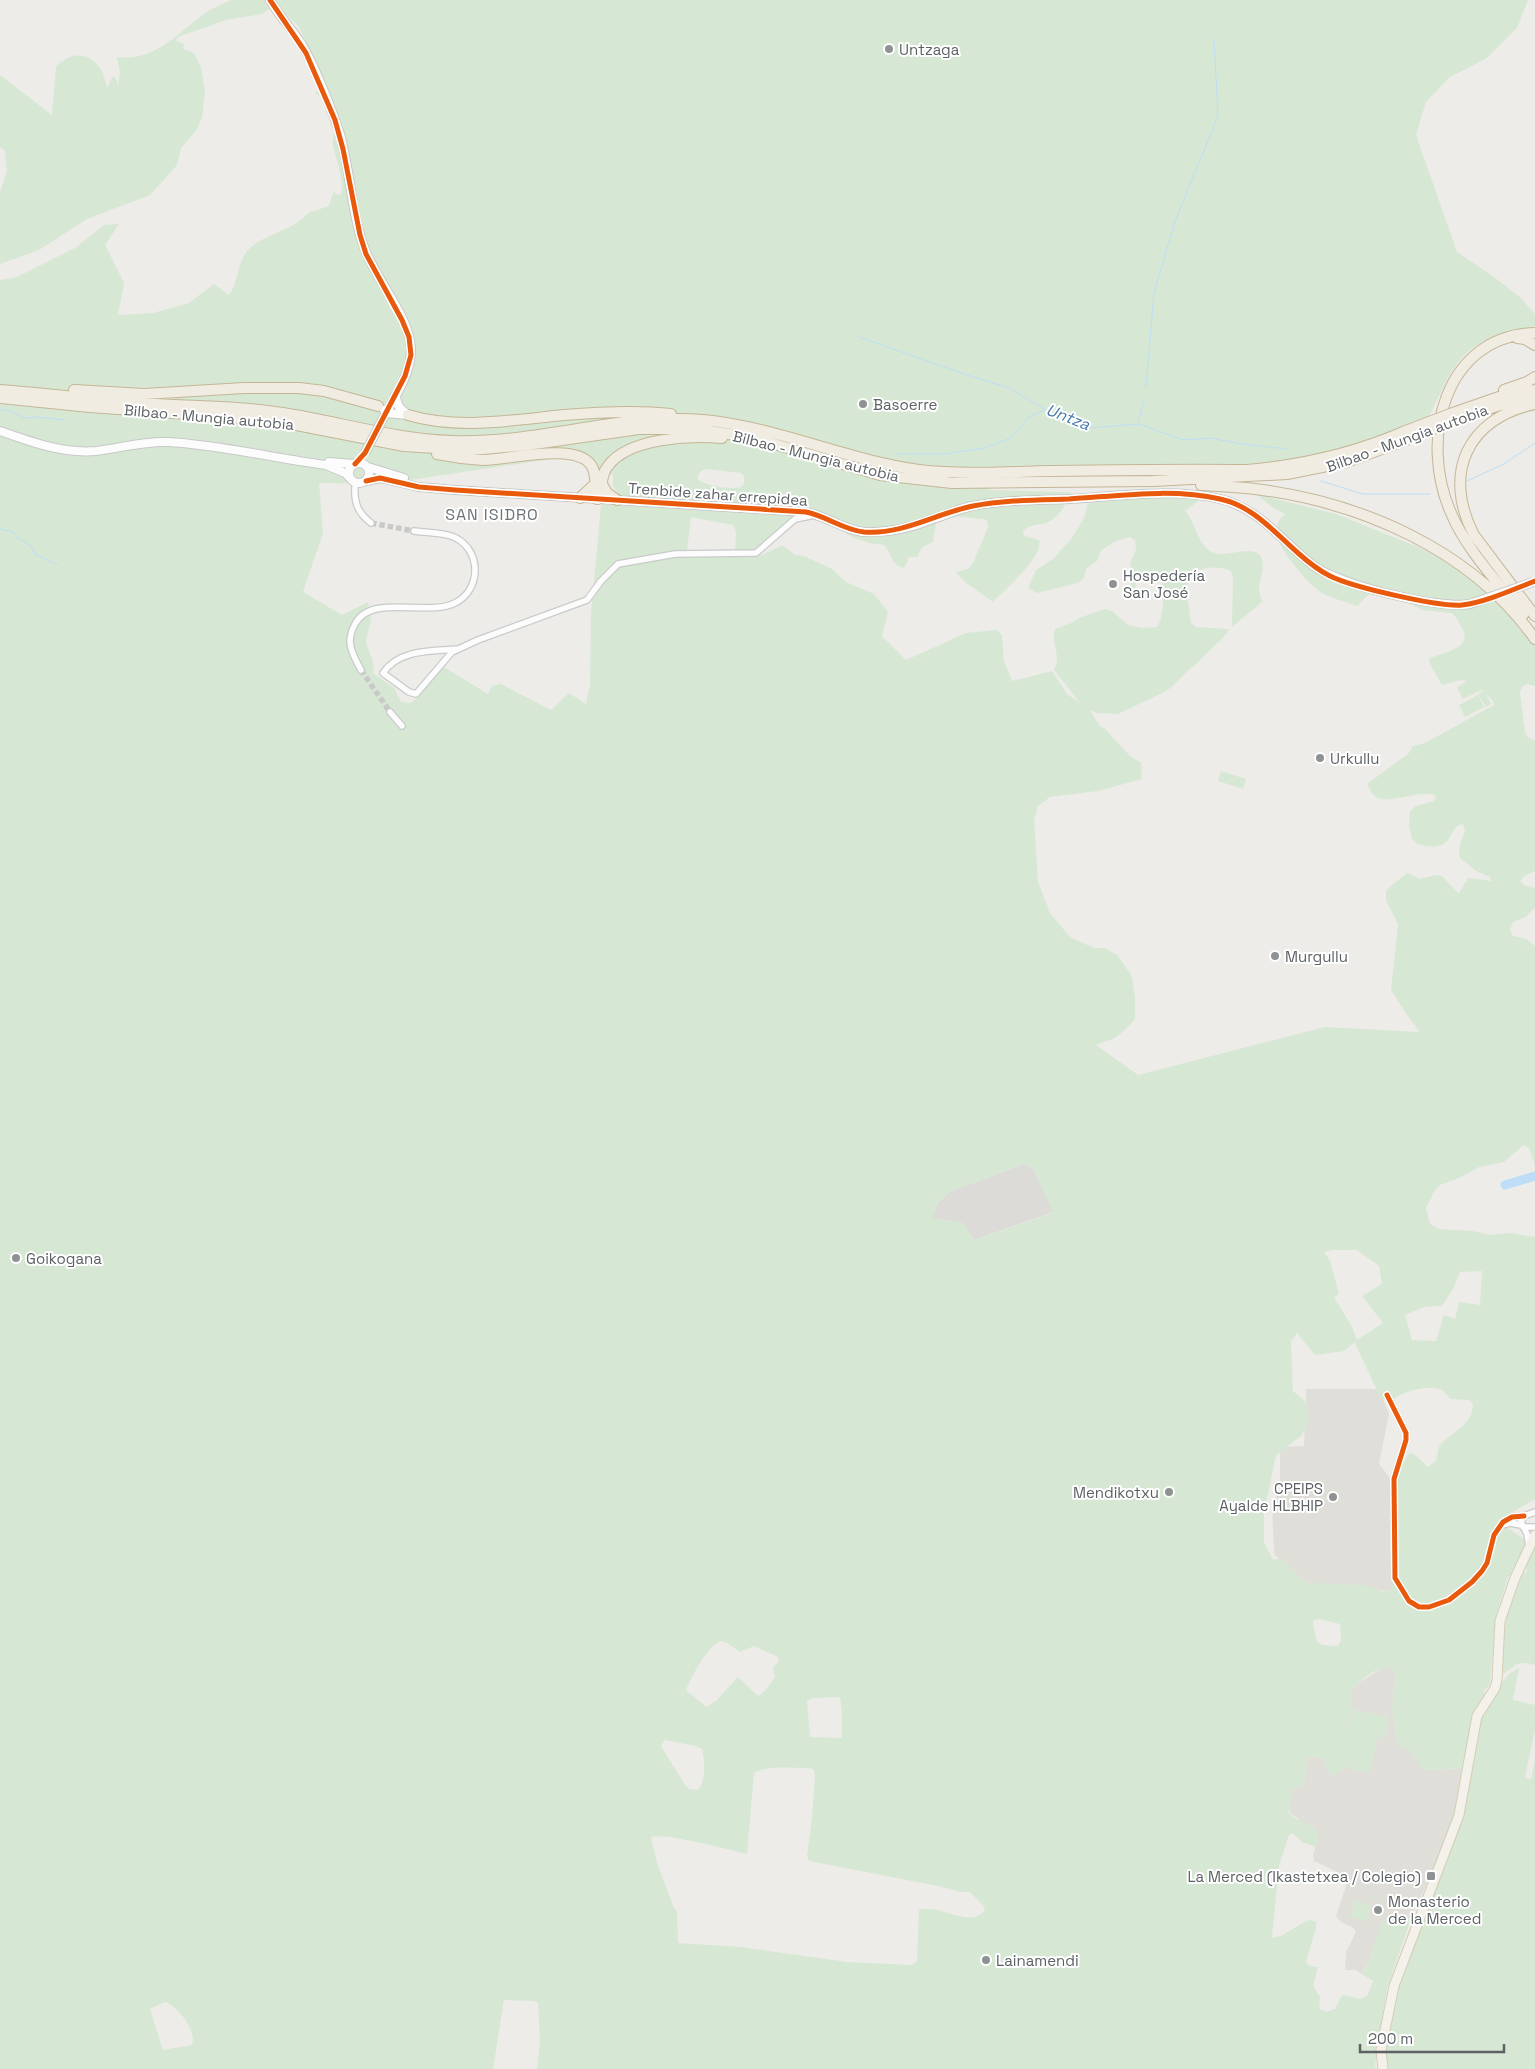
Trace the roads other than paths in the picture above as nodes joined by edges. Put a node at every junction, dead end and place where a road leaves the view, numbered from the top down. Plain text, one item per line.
1 (270, 0) edge
2 (1535, 333) edge
3 (1535, 345) edge
4 (1488, 347) junction
5 (1535, 377) edge
6 (0, 389) edge
7 (1535, 390) edge
8 (395, 395) junction
9 (0, 398) edge
10 (1535, 398) edge
11 (1535, 404) edge
12 (1470, 405) junction
13 (383, 411) junction
14 (408, 415) junction
15 (1452, 417) junction
16 (702, 420) junction
17 (0, 431) edge
18 (1405, 436) junction
19 (404, 446) junction
20 (365, 453) junction
21 (273, 456) junction
22 (815, 456) junction
23 (355, 464) junction
24 (367, 466) junction
25 (350, 478) junction
26 (366, 481) junction
27 (1153, 481) junction
28 (598, 484) junction
29 (355, 486) dead end
30 (439, 489) junction
31 (580, 498) junction
32 (598, 499) junction
33 (617, 500) junction
34 (817, 514) junction
35 (371, 523) tunnel mouth
36 (414, 531) tunnel mouth
37 (1534, 581) edge
38 (1512, 600) junction
39 (1535, 616) edge
40 (1535, 625) edge
41 (1535, 631) edge
42 (1535, 639) edge
43 (458, 649) junction
44 (361, 670) tunnel mouth
45 (390, 712) tunnel mouth
46 (402, 726) dead end
47 (1388, 1395) dead end
48 (1535, 1512) edge
49 (1526, 1516) junction
50 (1535, 1519) edge
51 (1500, 1526) junction
52 (1522, 1526) junction
53 (1535, 1528) edge
54 (1535, 1535) edge
55 (1529, 1547) junction
56 (1383, 2069) edge

1 - 8 street
2 - 4 highway
3 - 4 highway
4 - 38 highway
5 - 12 highway
6 - 13 highway
6 - 16 highway, Bilbao - Mungia autobia
7 - 12 highway, Bilbao - Mungia autobia
8 - 13 street
8 - 14 street
9 - 19 highway, Bilbao - Mungia autobia
10 - 15 highway, Bilbao - Mungia autobia
11 - 39 highway
12 - 15 highway, Bilbao - Mungia autobia
13 - 14 street
13 - 20 street, bridge
14 - 16 highway
15 - 18 highway, Bilbao - Mungia autobia, bridge
16 - 18 highway, Bilbao - Mungia autobia
17 - 21 street
18 - 27 highway, Bilbao - Mungia autobia
19 - 22 highway, Bilbao - Mungia autobia
19 - 28 highway
20 - 23 street
20 - 24 street
21 - 23 street
21 - 25 street
22 - 27 highway, Bilbao - Mungia autobia
22 - 28 highway
23 - 24 street
23 - 25 street
24 - 26 street
24 - 30 street
25 - 26 street
26 - 30 street
27 - 42 highway
28 - 31 highway
28 - 32 highway
28 - 33 highway
29 - 35 street
30 - 31 street
31 - 32 street, Trenbide zahar errepidea
32 - 33 street, Trenbide zahar errepidea
33 - 34 street, Trenbide zahar errepidea
34 - 37 street, Trenbide zahar errepidea, bridge
34 - 43 street
36 - 44 street
38 - 40 highway
38 - 41 highway
43 - 43 street
45 - 46 street
47 - 51 street
48 - 49 street
49 - 50 street
49 - 51 street
49 - 52 street
51 - 52 street
52 - 53 street
52 - 55 street
54 - 55 main road
55 - 56 main road

